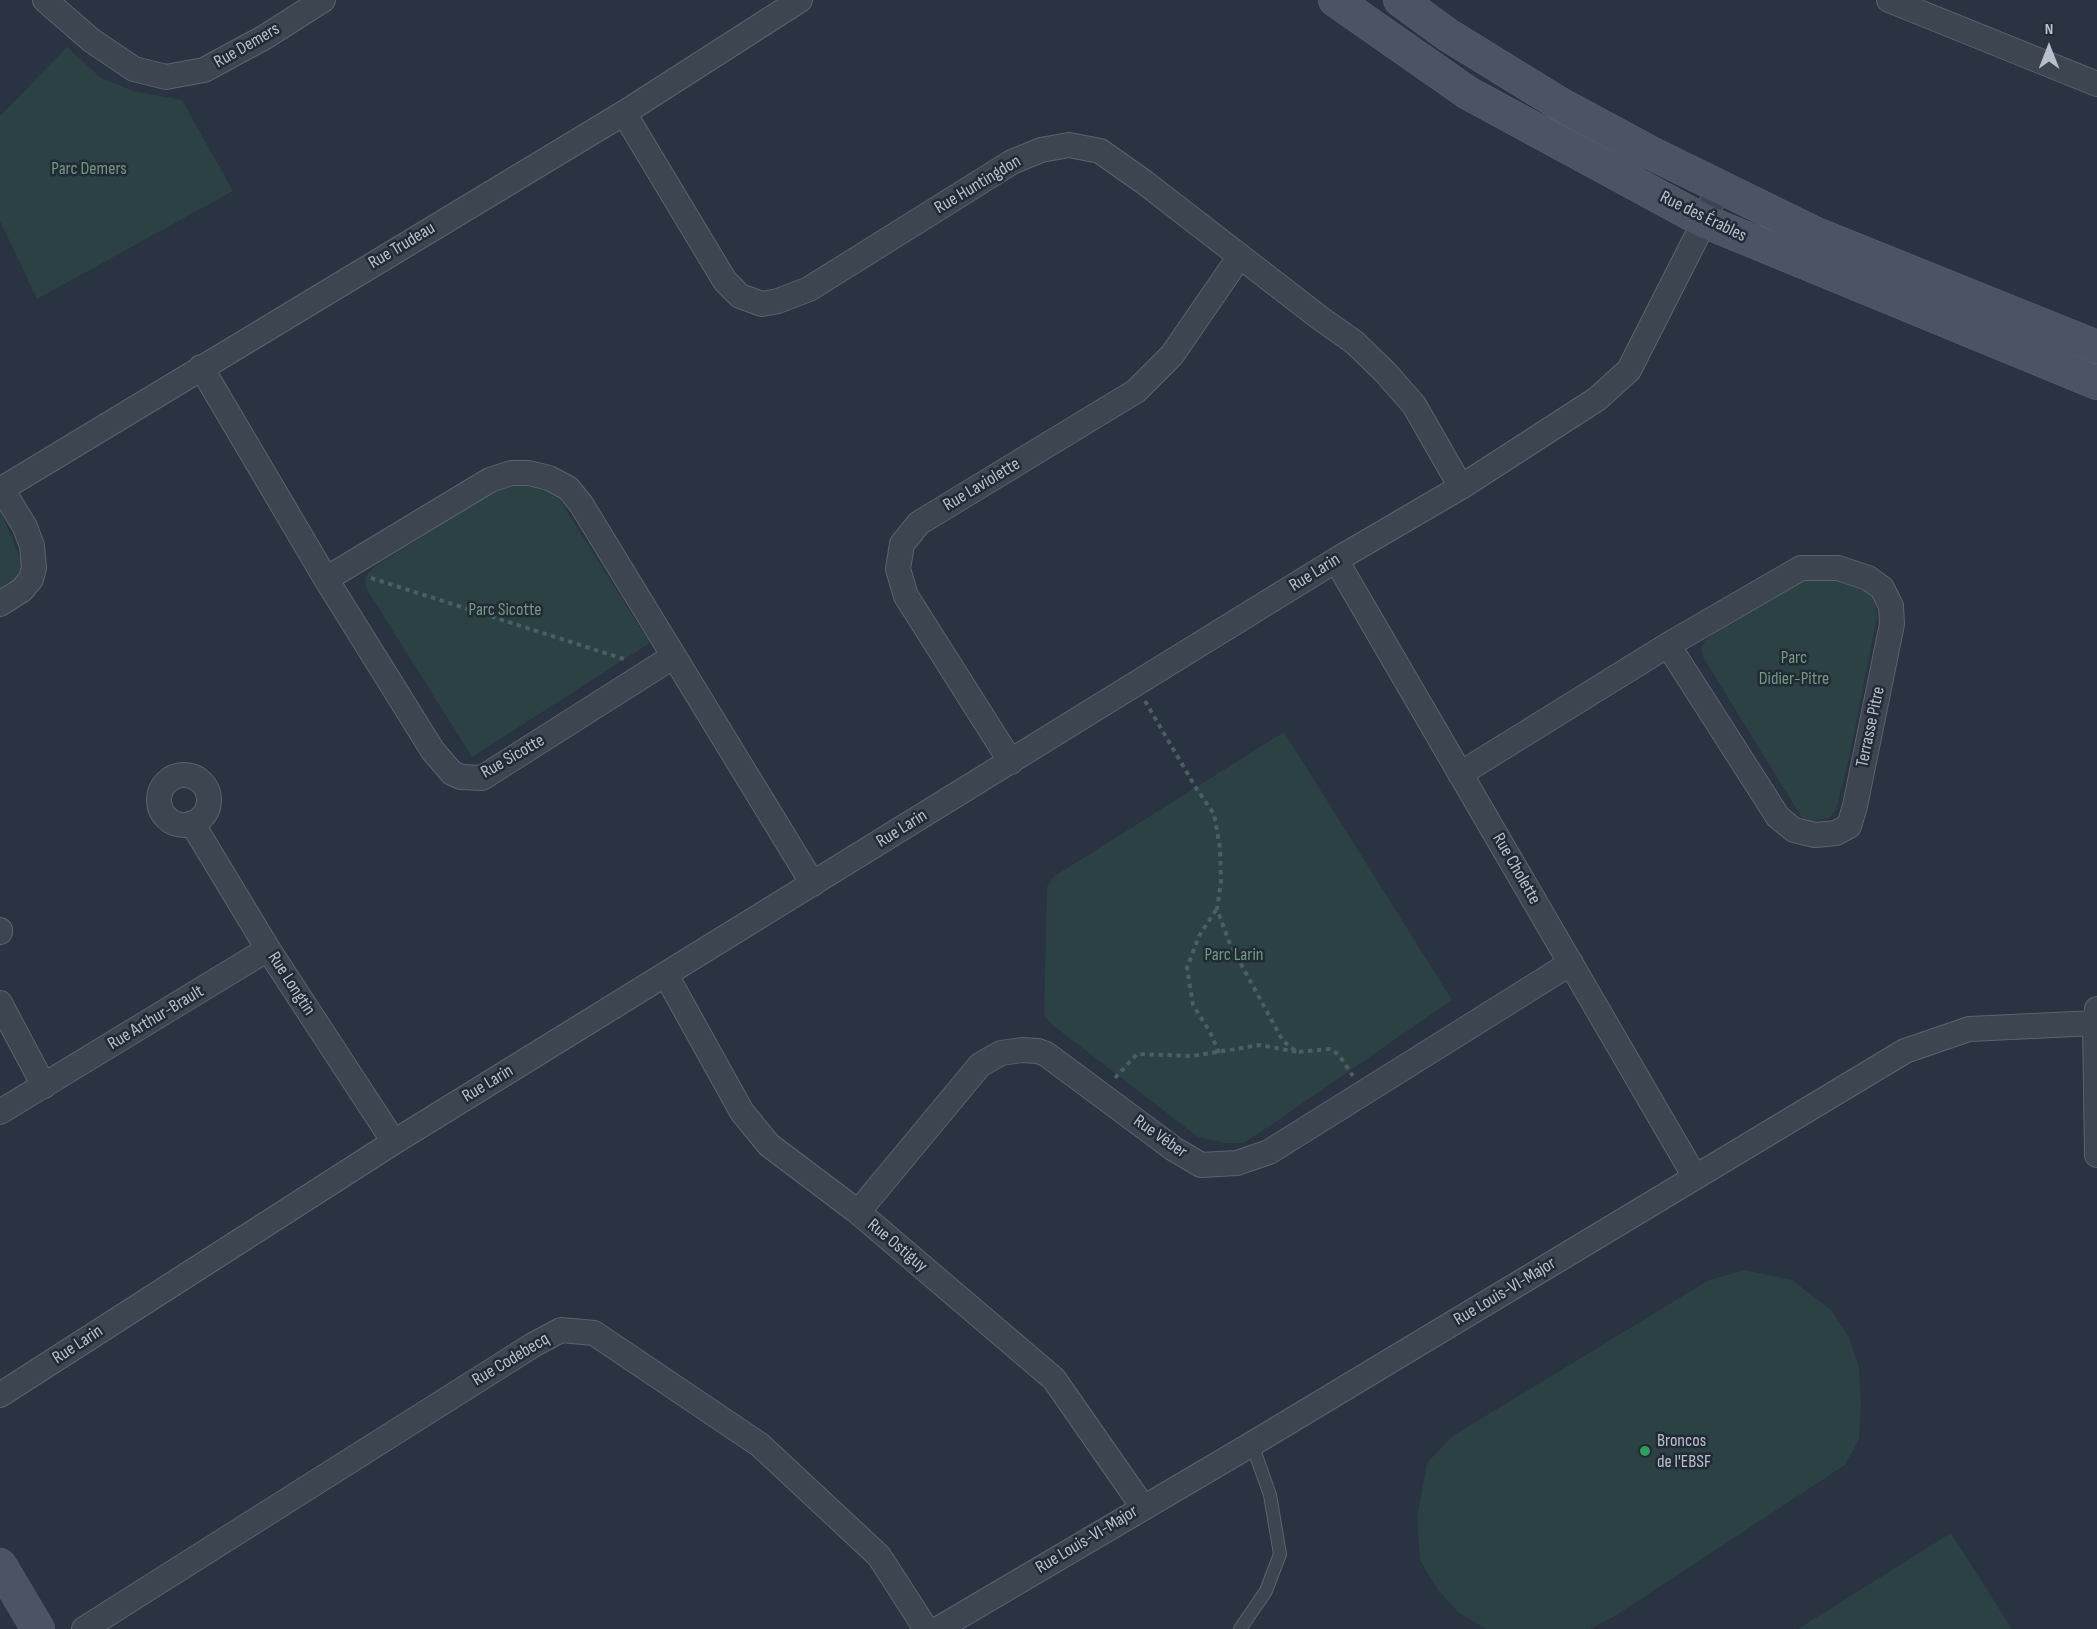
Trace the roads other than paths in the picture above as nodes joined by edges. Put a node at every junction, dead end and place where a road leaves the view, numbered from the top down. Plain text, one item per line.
1 (45, 0) edge
2 (323, 0) edge
3 (800, 0) edge
4 (1400, 0) edge
5 (1902, 3) edge
6 (1349, 4) edge
7 (2097, 84) edge
8 (624, 113) junction
9 (1719, 186) junction
10 (1704, 221) junction
11 (1240, 256) junction
12 (2097, 347) edge
13 (201, 368) junction
14 (2097, 383) edge
15 (1461, 487) junction
16 (1, 489) edge
17 (1336, 560) junction
18 (326, 579) junction
19 (0, 603) edge
20 (1668, 645) junction
21 (674, 656) junction
22 (1011, 762) junction
23 (1460, 774) junction
24 (192, 823) dead end
25 (813, 884) junction
26 (268, 949) junction
27 (1571, 963) junction
28 (666, 975) junction
29 (0, 1003) edge
30 (2096, 1015) edge
31 (44, 1086) junction
32 (0, 1112) edge
33 (394, 1142) junction
34 (2097, 1155) edge
35 (1695, 1177) junction
36 (858, 1212) junction
37 (0, 1395) edge
38 (1252, 1444) junction
39 (1143, 1507) junction
40 (0, 1565) edge
41 (38, 1629) edge
42 (84, 1629) edge
43 (926, 1629) edge
44 (938, 1629) edge
45 (1240, 1629) edge

1 - 2 street, Rue Demers
3 - 8 street, Rue Trudeau
4 - 9 street, Rue des Érables
5 - 7 street
6 - 10 street, Rue des Érables
8 - 11 street, Rue Huntingdon
8 - 13 street, Rue Trudeau
9 - 10 street, Rue Larin
9 - 12 street, Rue des Érables
10 - 14 street, Rue des Érables
10 - 15 street, Rue Larin
11 - 15 street, Rue Huntingdon
11 - 22 street, Rue Laviolette
13 - 16 street, Rue Trudeau
13 - 18 street, Rue Sicotte
15 - 17 street, Rue Larin
16 - 19 street, Rue Trudeau
17 - 22 street, Rue Larin
17 - 23 street, Rue Cholette
18 - 21 street
18 - 21 street, Rue Sicotte
20 - 20 street, Terrasse Pitre
20 - 23 street, Terrasse Pitre
21 - 25 street
22 - 25 street, Rue Larin
23 - 27 street, Rue Cholette
24 - 26 street, Rue Longtin
25 - 28 street, Rue Larin
26 - 31 street, Rue Arthur-Brault
26 - 33 street, Rue Longtin
27 - 35 street, Rue Cholette
27 - 36 street, Rue Véber
28 - 33 street, Rue Larin
28 - 36 street, Rue Ostiguy
29 - 31 street
30 - 34 street
30 - 35 street, Rue Louis-VI-Major
31 - 32 street, Rue Arthur-Brault
33 - 37 street, Rue Larin
35 - 38 street, Rue Louis-VI-Major
36 - 39 street, Rue Ostiguy
38 - 39 street, Rue Louis-VI-Major
38 - 45 lane
39 - 44 street, Rue Louis-VI-Major
40 - 41 street
42 - 43 street, Rue Codebecq

